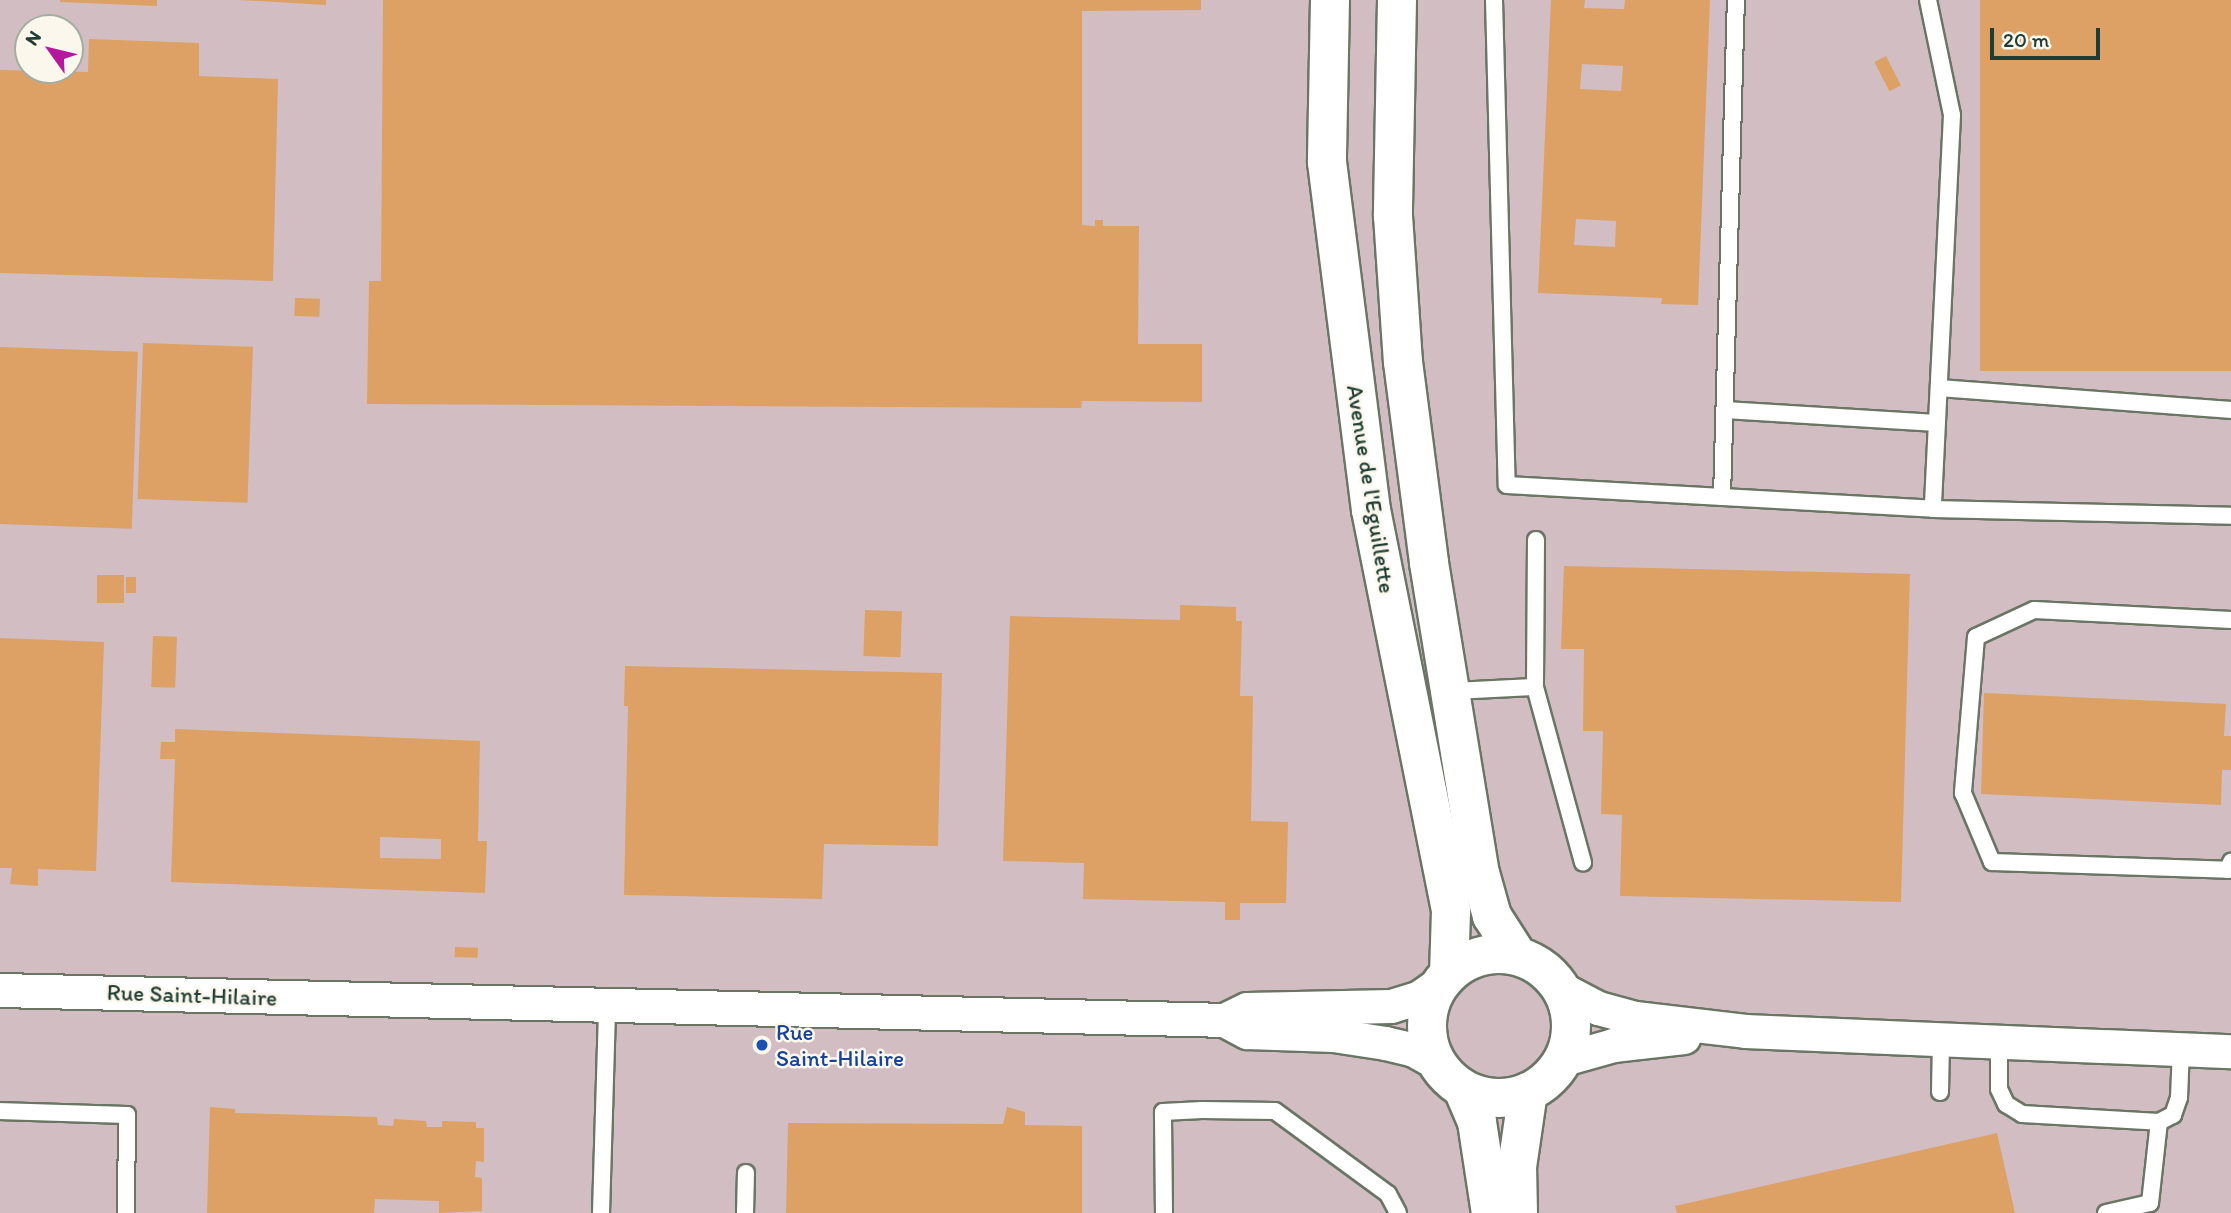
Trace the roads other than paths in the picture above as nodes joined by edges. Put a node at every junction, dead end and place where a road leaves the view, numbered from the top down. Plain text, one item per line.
1 (1330, 0) edge
2 (1397, 0) edge
3 (1494, 0) edge
4 (1736, 0) edge
5 (1928, 0) edge
6 (1939, 388) junction
7 (1725, 410) junction
8 (2231, 410) edge
9 (1937, 423) junction
10 (1722, 497) junction
11 (1933, 509) junction
12 (2231, 516) edge
13 (1536, 540) dead end
14 (2231, 620) edge
15 (1535, 687) junction
16 (1452, 691) junction
17 (2231, 862) edge
18 (1583, 863) dead end
19 (1517, 955) junction
20 (1445, 977) junction
21 (1562, 989) junction
22 (0, 990) edge
23 (607, 1006) junction
24 (1224, 1020) junction
25 (1745, 1031) junction
26 (1941, 1040) junction
27 (1999, 1042) junction
28 (2181, 1049) junction
29 (2231, 1051) edge
30 (1564, 1059) junction
31 (1451, 1077) junction
32 (1528, 1092) junction
33 (1940, 1092) dead end
34 (0, 1111) edge
35 (2159, 1122) junction
36 (746, 1173) dead end
37 (126, 1213) edge
38 (601, 1213) edge
39 (746, 1213) edge
40 (1164, 1213) edge
41 (1398, 1213) edge
42 (1491, 1213) edge
43 (1518, 1213) edge
44 (2106, 1213) edge

1 - 20 street, Avenue de l'Eguillette
2 - 16 street, Avenue de l'Eguillette
3 - 10 lane
4 - 7 lane
5 - 6 lane
6 - 8 lane
6 - 9 lane
7 - 9 lane
7 - 10 lane
9 - 11 lane
10 - 11 lane
11 - 12 lane
13 - 15 lane
14 - 17 lane
15 - 16 lane
15 - 18 lane
16 - 19 street, Avenue de l'Eguillette
19 - 20 street
19 - 21 street
20 - 24 street, Rue Saint-Hilaire
20 - 31 street
21 - 25 street
21 - 30 street
22 - 23 street, Rue Saint-Hilaire
23 - 24 street, Rue Saint-Hilaire
23 - 38 lane
24 - 31 street, Rue Saint-Hilaire
25 - 26 street
25 - 30 street
26 - 27 street
26 - 33 lane
27 - 28 street
27 - 35 lane
28 - 29 street
28 - 35 lane
30 - 32 street
31 - 32 street
31 - 42 street
32 - 43 street
34 - 37 lane
35 - 44 lane
36 - 39 lane
40 - 41 lane

